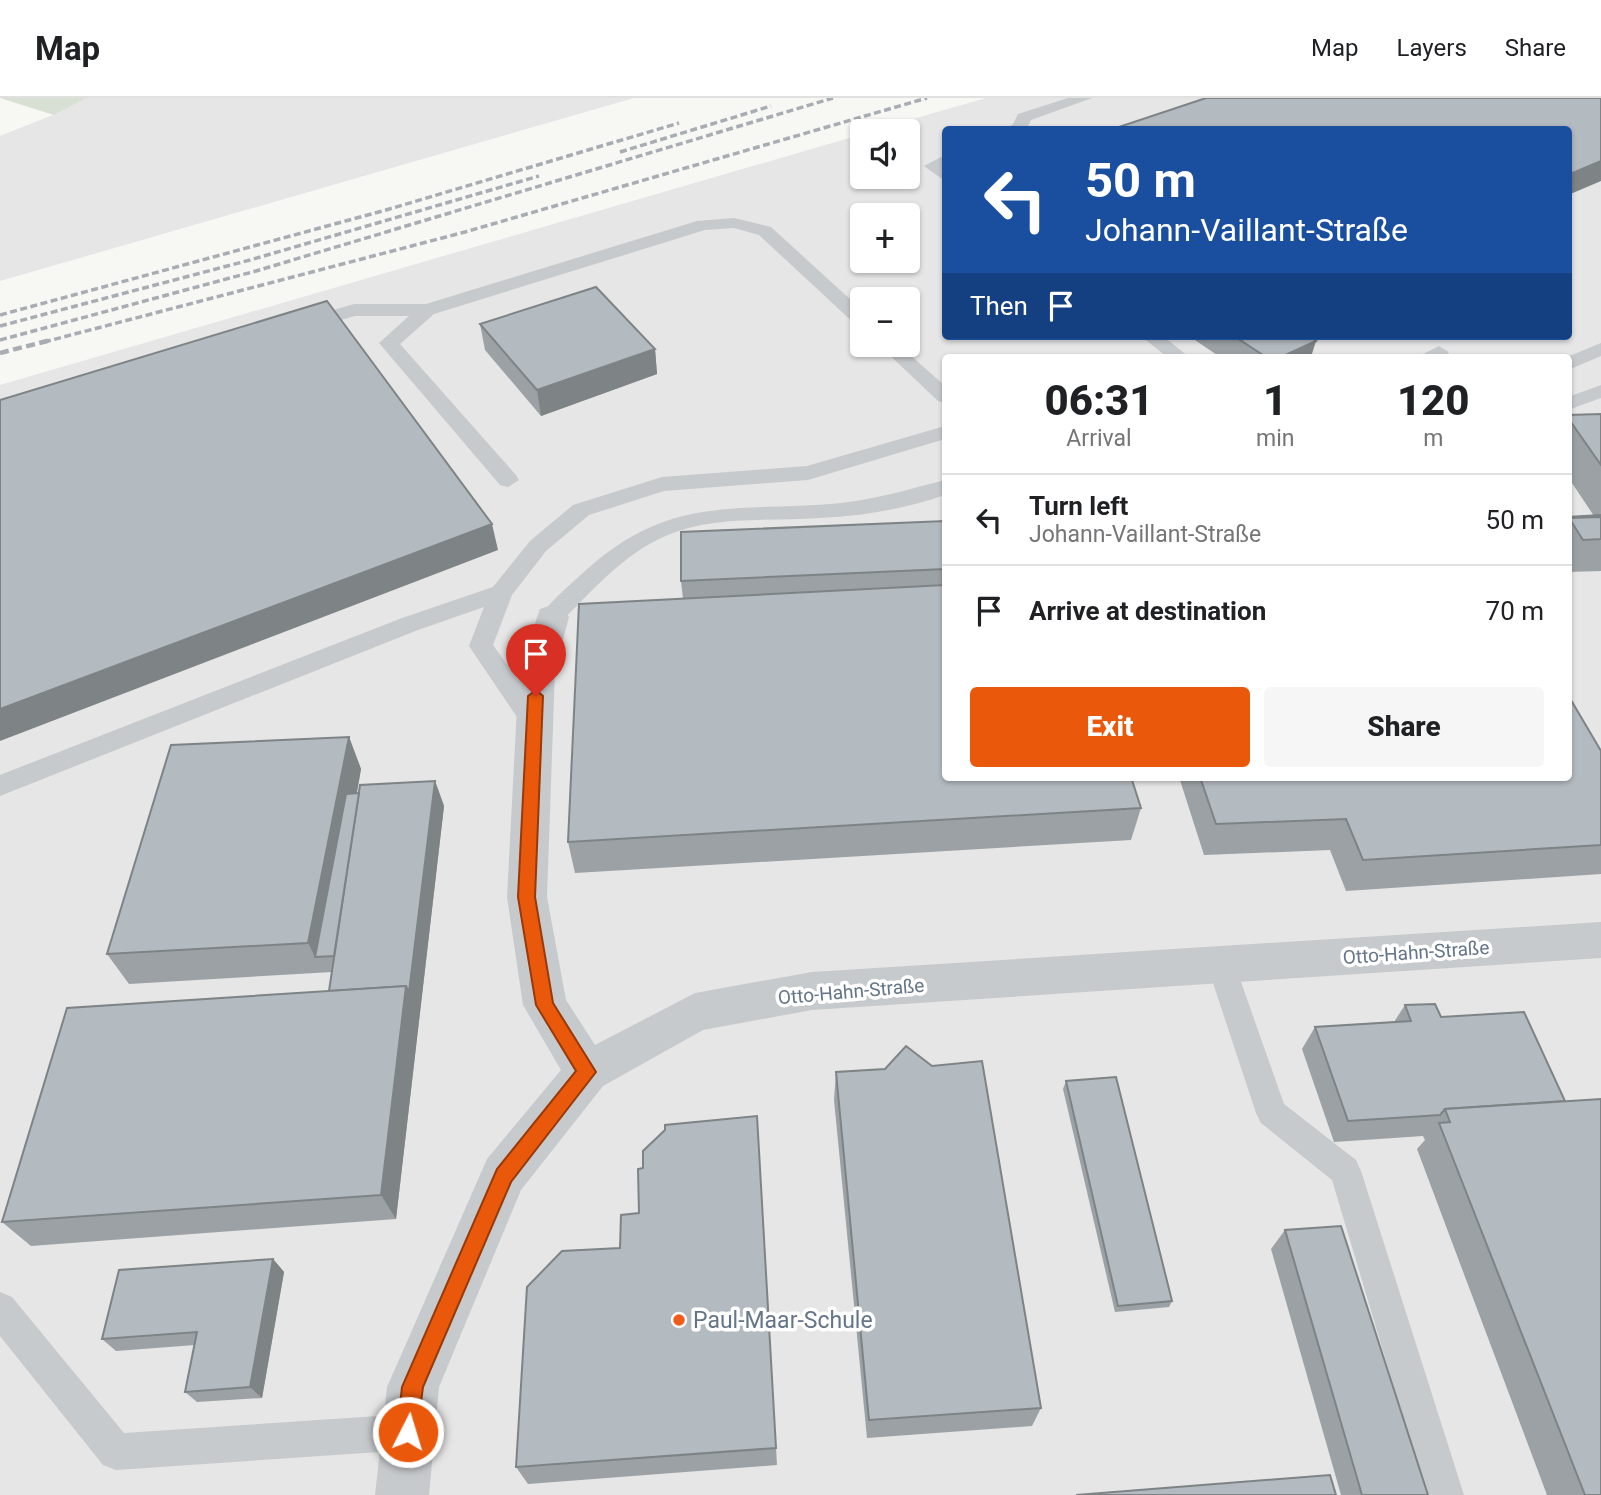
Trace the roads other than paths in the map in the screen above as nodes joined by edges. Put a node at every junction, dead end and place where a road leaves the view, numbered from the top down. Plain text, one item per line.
1 (1084, 98) edge
2 (1020, 126) edge
3 (942, 161) edge
4 (942, 174) edge
5 (850, 309) edge
6 (427, 310) junction
7 (289, 330) edge
8 (1157, 340) edge
9 (1601, 349) edge
10 (1175, 354) edge
11 (901, 357) edge
12 (1572, 362) edge
13 (1601, 391) edge
14 (942, 394) edge
15 (1572, 402) edge
16 (942, 433) edge
17 (508, 480) dead end
18 (942, 488) edge
19 (501, 593) junction
20 (552, 617) joint
21 (534, 723) junction
22 (0, 786) edge
23 (1601, 940) edge
24 (1221, 965) junction
25 (587, 1072) junction
26 (0, 1310) edge
27 (408, 1432) junction
28 (402, 1495) edge
29 (1445, 1495) edge

1 - 2 lane
3 - 4 lane
5 - 6 lane
6 - 7 lane
6 - 17 lane
8 - 10 lane
9 - 12 lane
11 - 14 lane
13 - 15 lane
16 - 19 lane
18 - 20 lane
19 - 21 lane
19 - 22 lane
20 - 21 street
21 - 25 street
23 - 24 street, Otto-Hahn-Straße
24 - 25 street, Otto-Hahn-Straße
24 - 29 lane
25 - 27 street, Otto-Hahn-Straße
26 - 27 lane
27 - 28 street, Otto-Hahn-Straße

